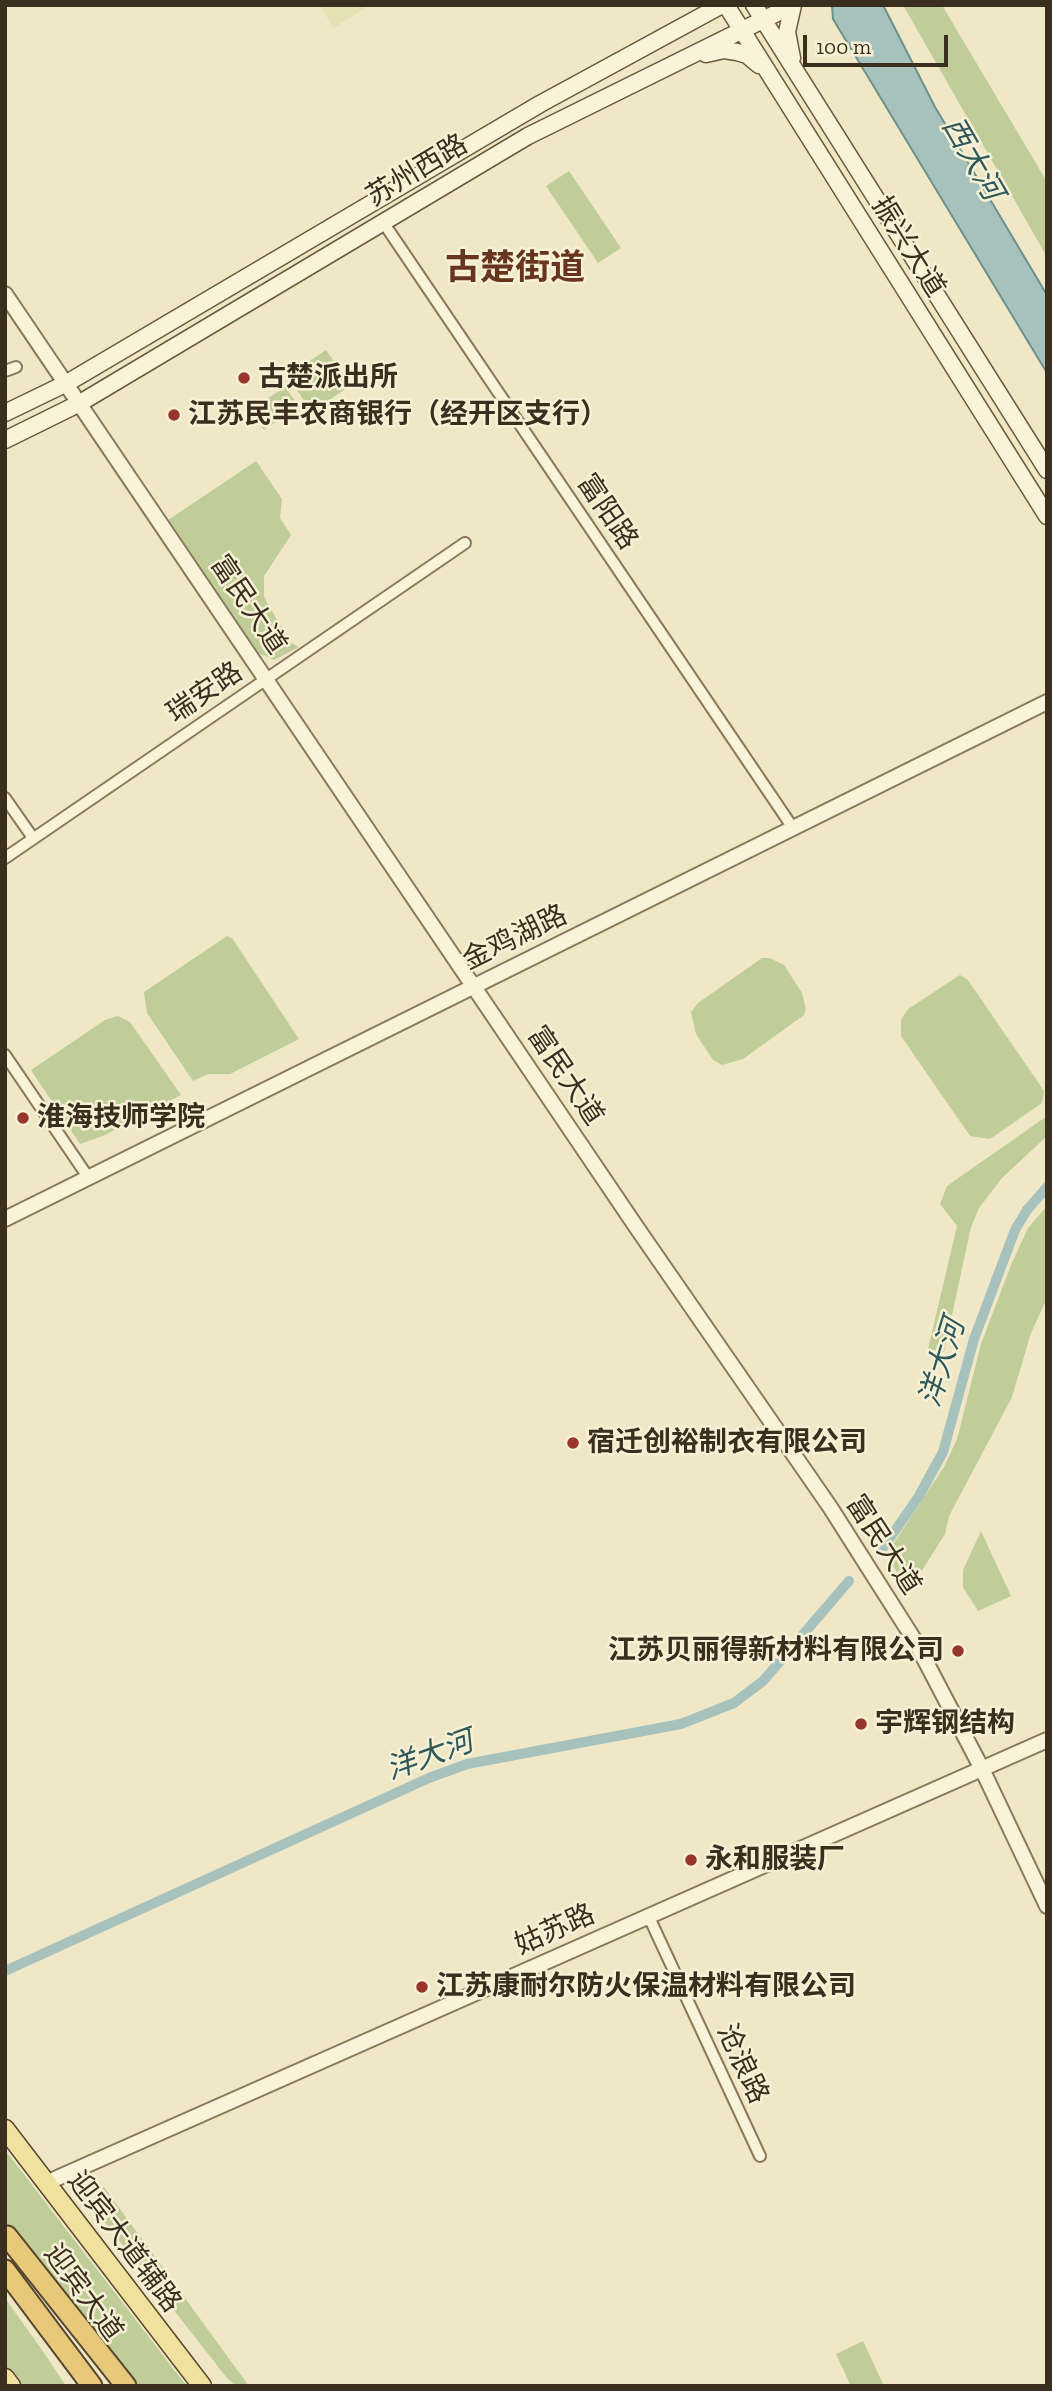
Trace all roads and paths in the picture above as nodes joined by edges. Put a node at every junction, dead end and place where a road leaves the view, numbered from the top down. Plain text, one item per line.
1 (724, 5) edge
2 (754, 5) edge
3 (793, 5) edge
4 (698, 16) edge
5 (763, 20) junction
6 (742, 31) junction
7 (706, 49) junction
8 (686, 58) junction
9 (801, 80) junction
10 (774, 83) junction
11 (383, 222) junction
12 (5, 294) edge
13 (66, 383) junction
14 (80, 403) junction
15 (5, 413) edge
16 (5, 440) edge
17 (1047, 470) edge
18 (1047, 516) edge
19 (465, 543) dead end
20 (268, 678) junction
21 (1047, 702) edge
22 (5, 798) edge
23 (793, 828) junction
24 (33, 838) junction
25 (5, 858) edge
26 (475, 986) junction
27 (5, 1055) edge
28 (88, 1177) junction
29 (5, 1219) edge
30 (1047, 1740) edge
31 (982, 1769) junction
32 (1047, 1906) edge
33 (648, 1915) junction
34 (5, 2129) edge
35 (760, 2156) dead end
36 (46, 2183) junction
37 (6, 2235) edge
38 (5, 2270) edge
39 (5, 2378) edge
40 (11, 2386) edge
41 (92, 2386) edge
42 (115, 2386) edge
43 (126, 2386) edge
44 (202, 2386) edge

1 - 4 main road, 苏州西路
1 - 6 main road, 振兴大道
2 - 5 main road, 振兴大道
3 - 5 main road, 苏州西路
3 - 9 main road
4 - 7 main road
4 - 13 main road, 苏州西路
5 - 6 main road, 苏州西路
5 - 9 main road, 振兴大道
6 - 7 main road, 苏州西路
6 - 10 main road, 振兴大道
7 - 8 main road, 苏州西路
8 - 10 main road
8 - 11 main road, 苏州西路
9 - 17 main road, 振兴大道
10 - 18 main road, 振兴大道
11 - 14 main road, 苏州西路
11 - 23 street, 富阳路
12 - 13 street, 富民大道
13 - 14 street, 富民大道
13 - 15 main road, 苏州西路
14 - 16 main road, 苏州西路
14 - 20 street, 富民大道
19 - 20 street, 瑞安路
20 - 24 street, 瑞安路
20 - 26 street, 富民大道
21 - 23 street, 金鸡湖路
22 - 24 street
23 - 26 street, 金鸡湖路
24 - 25 street, 瑞安路
26 - 28 street, 金鸡湖路
26 - 31 street, 富民大道
27 - 28 street
28 - 29 street, 金鸡湖路
30 - 31 street, 姑苏路
31 - 32 street, 富民大道
31 - 33 street, 姑苏路
33 - 35 street, 沧浪路
33 - 36 street, 姑苏路
34 - 36 main road, 迎宾大道辅路
36 - 44 main road, 迎宾大道辅路
37 - 42 highway, 迎宾大道
37 - 43 highway
38 - 41 highway, 迎宾大道
39 - 40 main road

